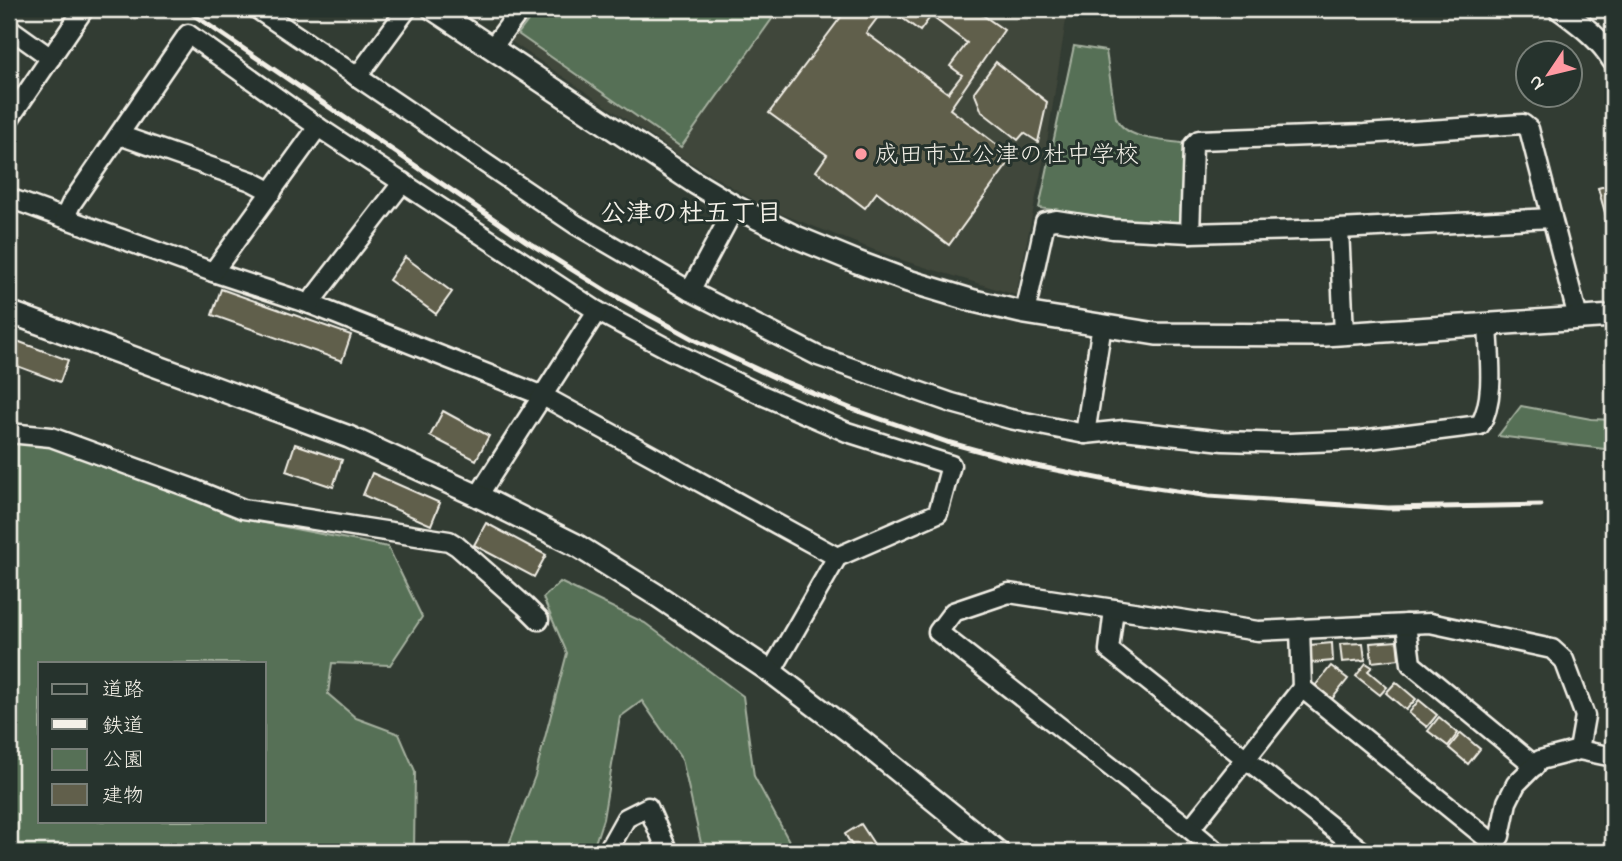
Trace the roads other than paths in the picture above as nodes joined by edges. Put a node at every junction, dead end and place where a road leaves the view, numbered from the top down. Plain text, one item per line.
1 (84, 9) edge
2 (257, 9) edge
3 (407, 9) edge
4 (433, 9) edge
5 (521, 9) edge
6 (1560, 9) edge
7 (9, 28) edge
8 (492, 48) junction
9 (51, 58) junction
10 (1613, 60) edge
11 (357, 77) junction
12 (9, 119) edge
13 (318, 127) junction
14 (119, 135) junction
15 (403, 182) junction
16 (272, 192) junction
17 (9, 198) edge
18 (735, 207) junction
19 (65, 218) junction
20 (1552, 218) junction
21 (1339, 229) junction
22 (1190, 233) junction
23 (213, 272) junction
24 (690, 291) junction
25 (310, 304) junction
26 (597, 311) junction
27 (9, 312) edge
28 (1024, 313) junction
29 (1613, 316) edge
30 (1577, 318) junction
31 (1488, 324) junction
32 (1102, 325) junction
33 (1343, 333) junction
34 (543, 396) junction
35 (9, 433) edge
36 (1085, 434) junction
37 (478, 496) junction
38 (837, 557) junction
39 (1114, 609) junction
40 (539, 620) dead end
41 (1406, 624) junction
42 (1300, 629) junction
43 (771, 672) junction
44 (1302, 688) junction
45 (1579, 750) junction
46 (1613, 757) edge
47 (1245, 758) junction
48 (1535, 766) junction
49 (1190, 829) junction
50 (1491, 848) edge
51 (607, 852) edge
52 (668, 852) edge
53 (998, 852) edge
54 (1217, 852) edge
55 (1363, 852) edge

1 - 9 street
2 - 11 street
3 - 11 street
4 - 8 street
5 - 8 street
6 - 10 street
7 - 9 street
8 - 18 street
9 - 12 street
11 - 24 street
13 - 14 street
13 - 15 street
13 - 16 street
14 - 16 street
14 - 19 street
15 - 25 street
15 - 26 street
16 - 23 street
17 - 19 street
18 - 24 street
18 - 28 street
19 - 23 street
20 - 21 street
20 - 22 street
20 - 30 street
21 - 22 street
21 - 33 street
22 - 28 street
23 - 25 street
24 - 36 street
25 - 34 street
26 - 34 street
26 - 38 street
27 - 37 street
28 - 32 street
29 - 30 street
30 - 31 street
31 - 33 street
31 - 36 street
32 - 33 street
32 - 36 street
34 - 37 street
34 - 38 street
35 - 40 street
37 - 43 street
38 - 43 street
39 - 42 street
39 - 47 street
39 - 49 street
41 - 42 street
41 - 45 street
41 - 48 street
42 - 44 street
43 - 53 street
44 - 47 street
44 - 50 street
45 - 46 street
45 - 48 street
47 - 49 street
47 - 55 street
48 - 50 street
49 - 54 street
51 - 52 street

